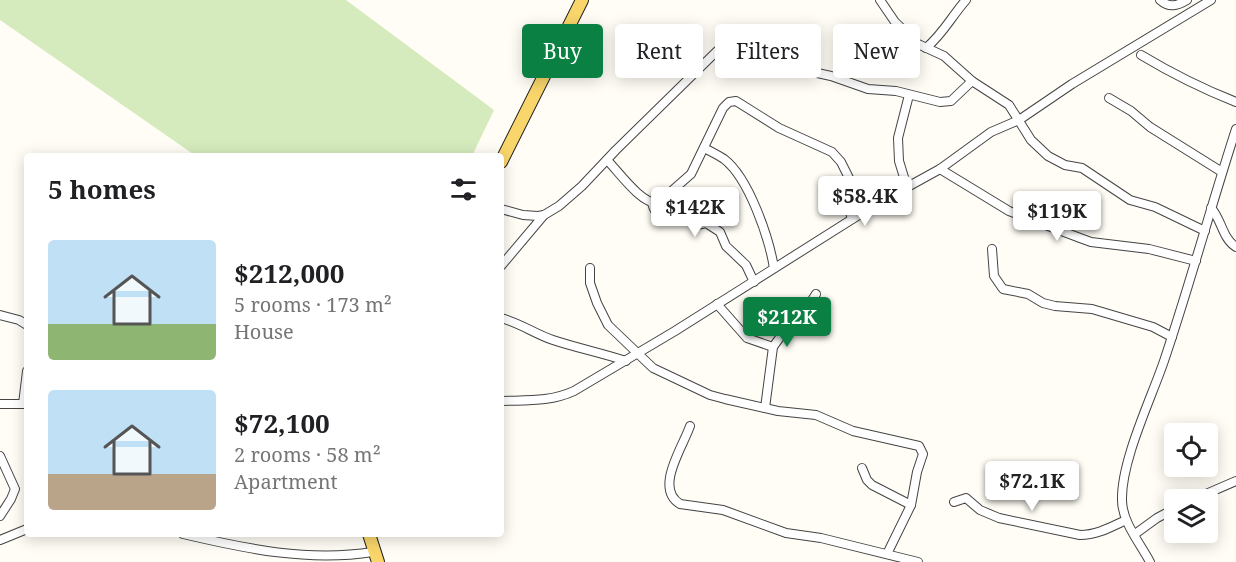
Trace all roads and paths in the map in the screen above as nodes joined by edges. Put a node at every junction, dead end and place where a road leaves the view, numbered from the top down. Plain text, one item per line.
1 (582, 0) edge
2 (880, 0) edge
3 (966, 0) edge
4 (1160, 0) edge
5 (1187, 0) edge
6 (1211, 0) edge
7 (926, 48) junction
8 (1141, 55) dead end
9 (972, 81) junction
10 (909, 95) junction
11 (1109, 98) dead end
12 (1236, 102) edge
13 (1019, 120) junction
14 (1236, 129) edge
15 (704, 148) junction
16 (504, 156) edge
17 (607, 160) junction
18 (940, 169) junction
19 (1222, 172) junction
20 (907, 187) junction
21 (652, 203) junction
22 (1211, 208) junction
23 (504, 211) edge
24 (544, 215) junction
25 (852, 219) junction
26 (1205, 231) junction
27 (1236, 247) edge
28 (992, 249) dead end
29 (1196, 261) junction
30 (504, 262) edge
31 (590, 268) dead end
32 (774, 268) junction
33 (754, 282) junction
34 (816, 294) dead end
35 (717, 304) junction
36 (0, 315) edge
37 (504, 319) edge
38 (24, 323) edge
39 (1172, 337) junction
40 (773, 347) junction
41 (637, 354) junction
42 (626, 361) junction
43 (504, 401) edge
44 (0, 404) edge
45 (24, 404) edge
46 (765, 408) junction
47 (690, 426) dead end
48 (0, 456) edge
49 (862, 468) dead end
50 (1236, 481) edge
51 (1217, 489) edge
52 (954, 502) dead end
53 (911, 505) junction
54 (1164, 514) edge
55 (0, 516) edge
56 (1126, 520) junction
57 (24, 530) edge
58 (1135, 534) junction
59 (194, 537) edge
60 (370, 537) edge
61 (0, 540) edge
62 (887, 554) junction
63 (376, 557) edge
64 (918, 562) edge
65 (1150, 562) edge

1 - 16 main road
2 - 7 street
3 - 7 street
4 - 5 street
6 - 13 street
7 - 9 street
8 - 12 street
9 - 10 street
9 - 13 street
10 - 17 street
10 - 20 street
11 - 19 street
13 - 18 street
13 - 26 street
14 - 19 street
15 - 21 street
15 - 25 street
15 - 32 street
17 - 21 street
17 - 24 street
18 - 20 street
18 - 29 street
19 - 22 street
20 - 25 street
21 - 33 street
22 - 26 street
22 - 27 street
23 - 24 street
24 - 30 street
25 - 32 street
26 - 29 street
28 - 39 street
29 - 39 street
31 - 41 street
32 - 33 street
33 - 35 street
34 - 40 street
35 - 40 street
35 - 41 street
36 - 38 street
37 - 42 street
39 - 56 street
40 - 46 street
41 - 42 street
41 - 46 street
42 - 43 street
44 - 45 street
46 - 53 street
47 - 62 street
48 - 55 street
49 - 53 street
50 - 51 street
52 - 56 street
53 - 62 street
54 - 58 street
56 - 58 street
57 - 61 street
58 - 65 street
59 - 63 street
60 - 63 main road
62 - 64 street

